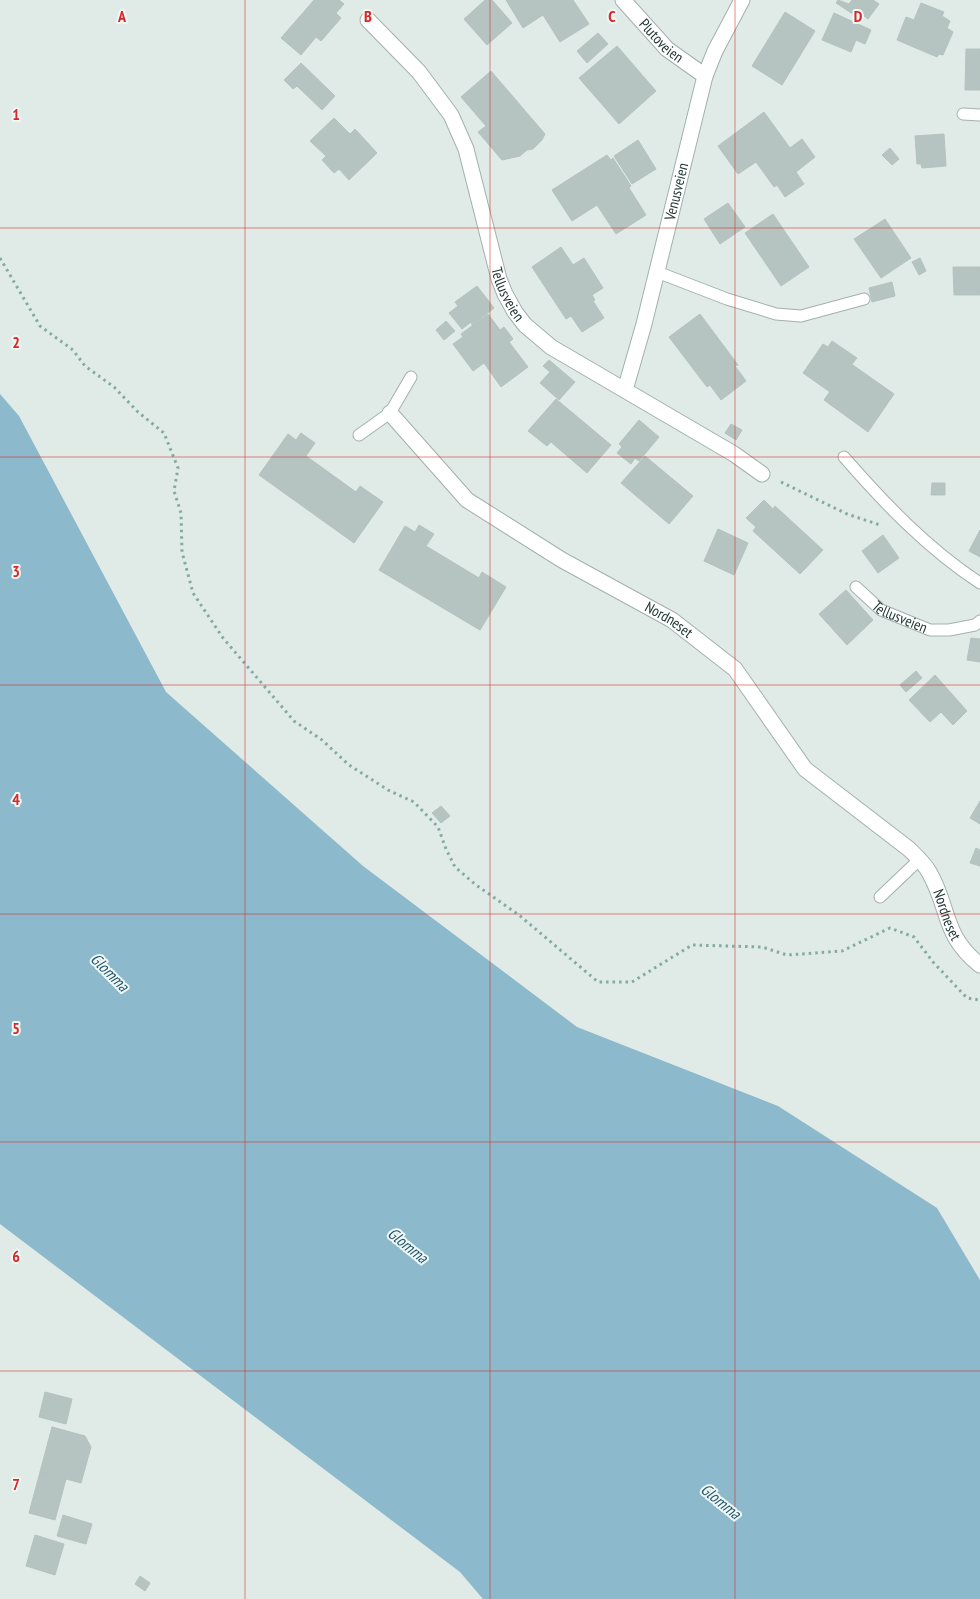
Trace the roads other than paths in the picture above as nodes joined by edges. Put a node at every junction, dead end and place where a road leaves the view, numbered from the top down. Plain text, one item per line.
1 (624, 0) edge
2 (742, 0) edge
3 (368, 20) dead end
4 (705, 76) junction
5 (963, 114) dead end
6 (980, 115) edge
7 (657, 272) junction
8 (864, 299) dead end
9 (411, 378) dead end
10 (625, 390) junction
11 (390, 413) junction
12 (359, 435) dead end
13 (844, 457) dead end
14 (762, 474) road end
15 (980, 583) edge
16 (856, 586) dead end
17 (980, 621) edge
18 (920, 859) junction
19 (880, 897) dead end
20 (980, 965) edge

1 - 4 street, Plutoveien
2 - 4 street, Venusveien
3 - 10 street, Tellusveien
4 - 7 street, Venusveien
5 - 6 lane
7 - 8 lane
7 - 10 street, Venusveien
9 - 11 lane
10 - 14 street, Tellusveien
11 - 12 lane
11 - 18 street, Nordneset
13 - 15 lane
16 - 17 lane, Tellusveien
18 - 19 lane
18 - 20 street, Nordneset

